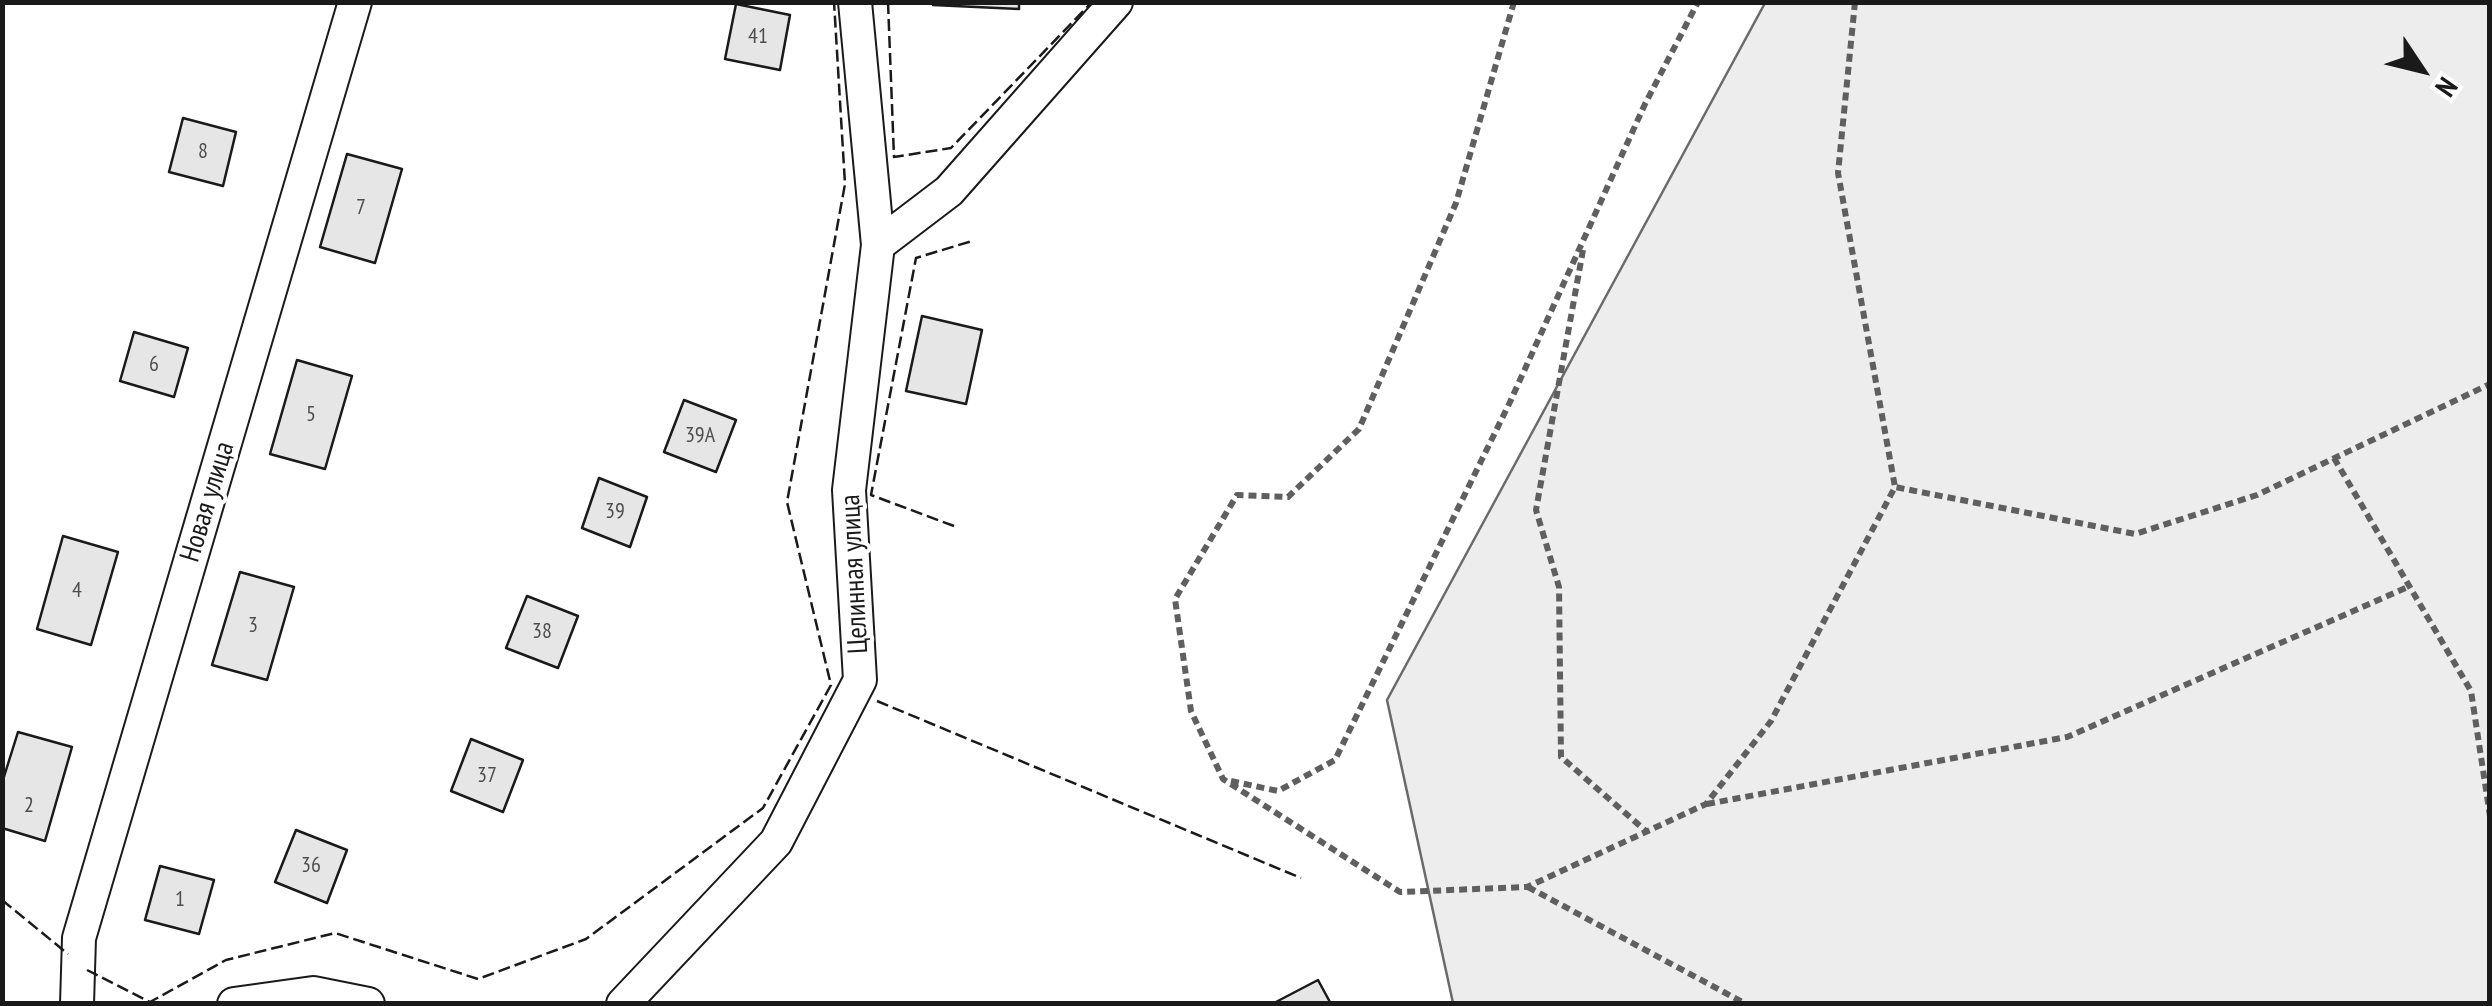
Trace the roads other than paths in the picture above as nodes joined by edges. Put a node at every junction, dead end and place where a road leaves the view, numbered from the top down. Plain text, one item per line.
1 (355, 2) edge
2 (856, 2) edge
3 (1116, 2) edge
4 (878, 245) junction
5 (76, 1004) edge
6 (234, 1004) edge
7 (368, 1004) edge
8 (624, 1004) edge

1 - 5 street, Новая улица
2 - 4 street, Целинная улица
3 - 4 street
4 - 8 street, Целинная улица
6 - 7 street

